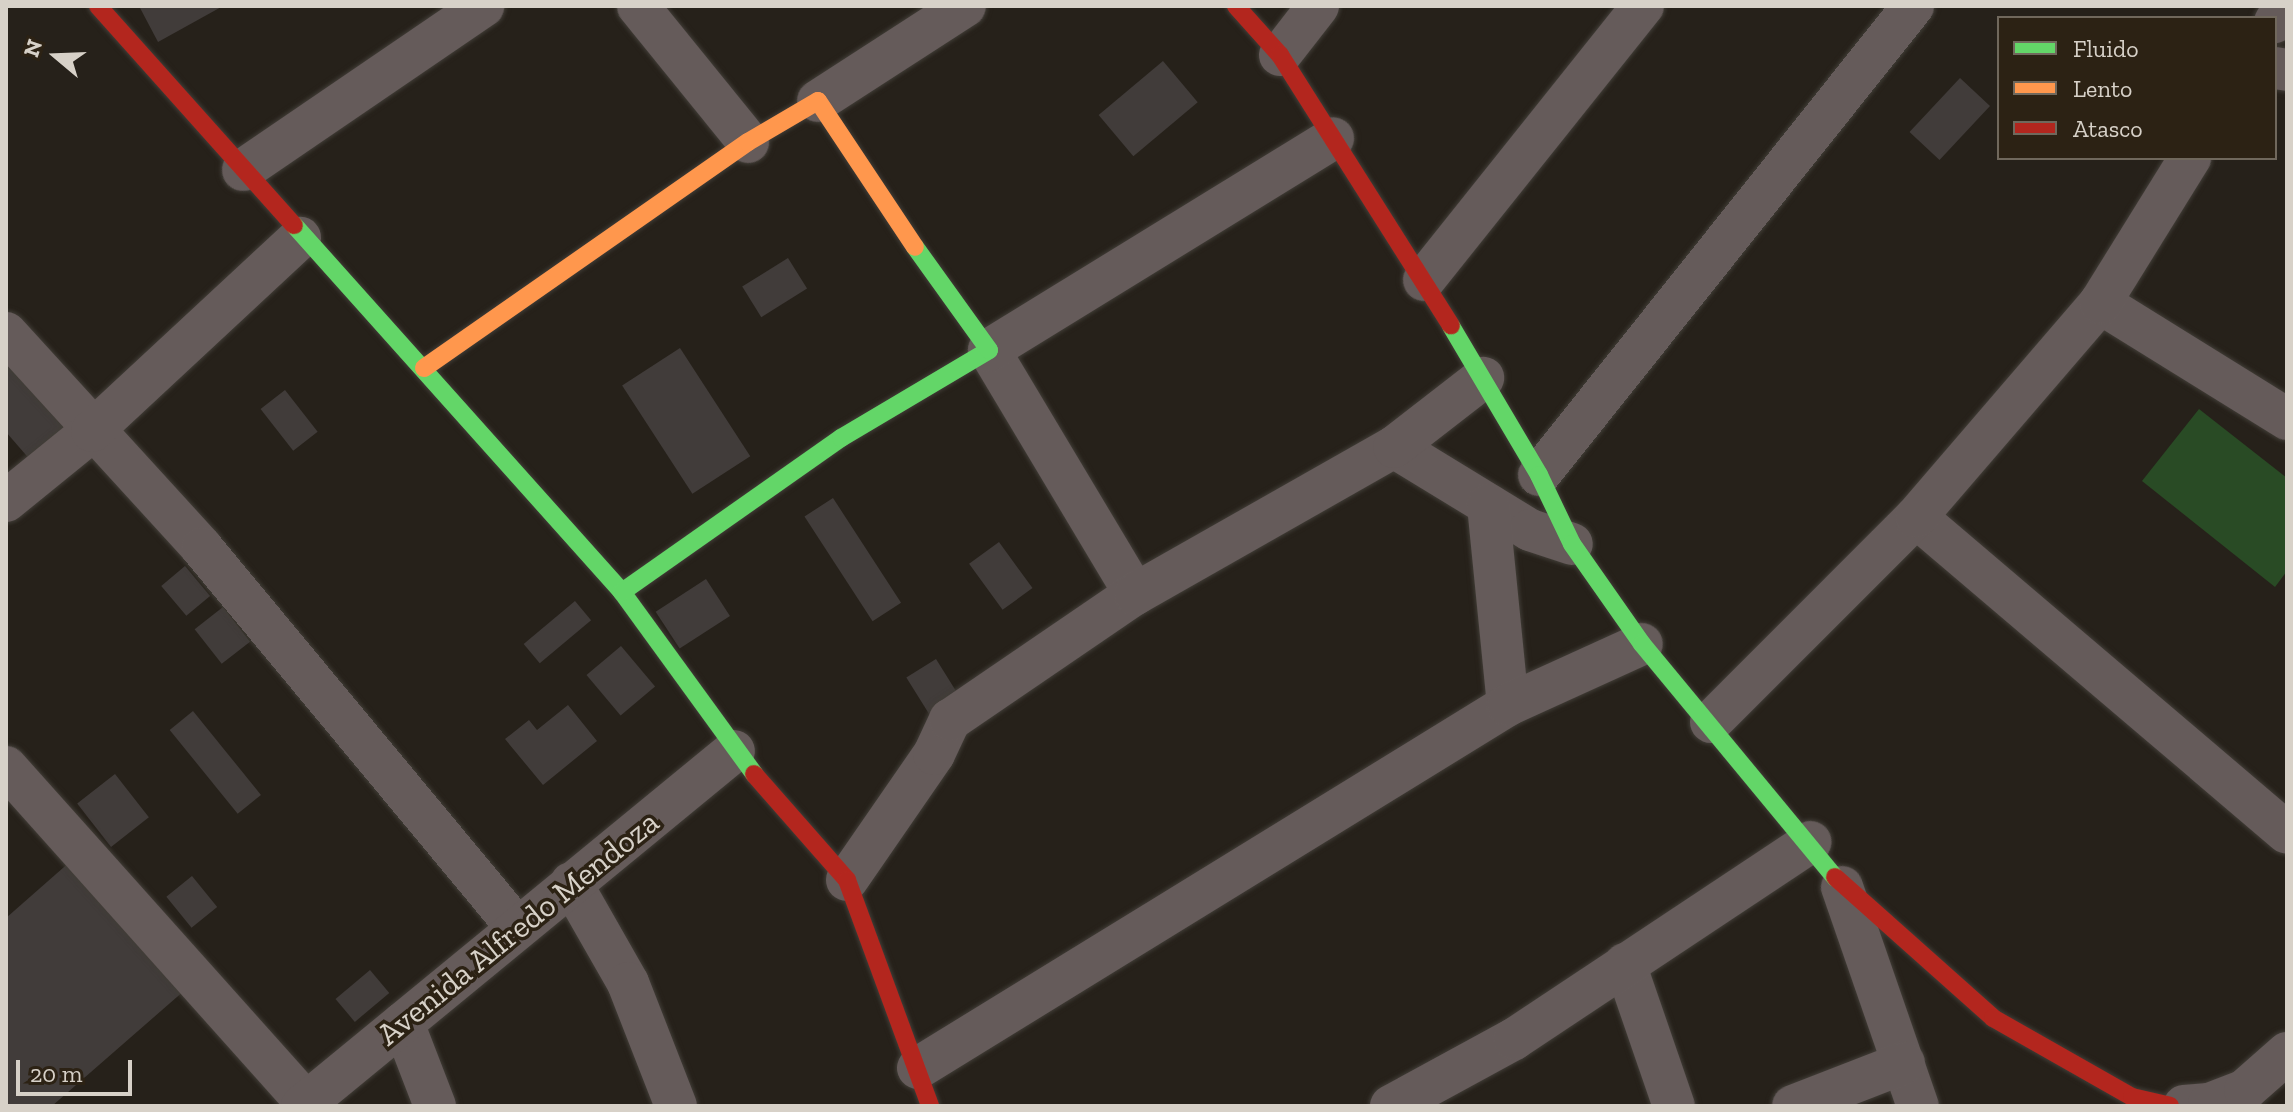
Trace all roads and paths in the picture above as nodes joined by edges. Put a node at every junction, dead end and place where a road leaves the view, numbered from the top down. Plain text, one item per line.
1 (98, 6) edge
2 (483, 6) edge
3 (638, 6) edge
4 (965, 6) edge
5 (1236, 6) edge
6 (1318, 6) edge
7 (1643, 6) edge
8 (1913, 6) edge
9 (1280, 55) junction
10 (818, 101) junction
11 (1333, 138) junction
12 (748, 142) junction
13 (2189, 160) edge
14 (243, 170) junction
15 (300, 238) junction
16 (1424, 280) junction
17 (2100, 303) junction
18 (6, 333) edge
19 (989, 350) junction
20 (424, 368) junction
21 (1483, 378) junction
22 (2287, 419) edge
23 (92, 431) junction
24 (1394, 447) junction
25 (1539, 475) junction
26 (6, 501) edge
27 (1488, 505) junction
28 (1916, 517) junction
29 (1572, 544) junction
30 (622, 592) junction
31 (1135, 594) junction
32 (1642, 644) junction
33 (1508, 705) junction
34 (1711, 722) junction
35 (734, 751) junction
36 (6, 767) edge
37 (2287, 833) edge
38 (1811, 842) junction
39 (847, 880) junction
40 (571, 883) junction
41 (1842, 887) junction
42 (518, 928) junction
43 (1625, 964) junction
44 (403, 1023) junction
45 (2287, 1053) edge
46 (1904, 1063) junction
47 (924, 1087) edge
48 (2262, 1098) edge
49 (1412, 1102) edge
50 (2137, 1103) edge
51 (304, 1104) edge
52 (435, 1106) edge
53 (676, 1106) edge
54 (1674, 1106) edge
55 (1793, 1106) edge
56 (1918, 1106) edge
57 (2184, 1106) edge

1 - 14 street
2 - 14 street
3 - 12 street
4 - 10 street
5 - 9 street
6 - 9 street
7 - 16 street
8 - 25 street
9 - 11 street
10 - 12 street
10 - 19 street
11 - 16 street
11 - 19 street
12 - 20 street
13 - 17 street
14 - 15 street
15 - 20 street
15 - 23 street
16 - 21 street
17 - 22 street
17 - 28 street
18 - 23 street
19 - 30 street
19 - 31 street
20 - 30 street
21 - 24 street
21 - 25 street
23 - 26 street
23 - 42 street
24 - 27 street
24 - 31 street
25 - 29 street
27 - 29 street
27 - 33 street
28 - 34 street
28 - 37 street
29 - 32 street
30 - 35 street
31 - 39 street
32 - 33 street
32 - 34 street
33 - 47 street
34 - 38 street
35 - 39 street
35 - 40 street, Avenida Alfredo Mendoza
36 - 51 street
38 - 41 street
38 - 43 street
39 - 47 street
40 - 42 street, Avenida Alfredo Mendoza
40 - 53 street
41 - 46 street
41 - 50 street
42 - 44 street, Avenida Alfredo Mendoza
43 - 49 street
43 - 54 street
44 - 51 street, Avenida Alfredo Mendoza
44 - 52 street
45 - 48 street
46 - 55 street
46 - 56 street
48 - 57 street

